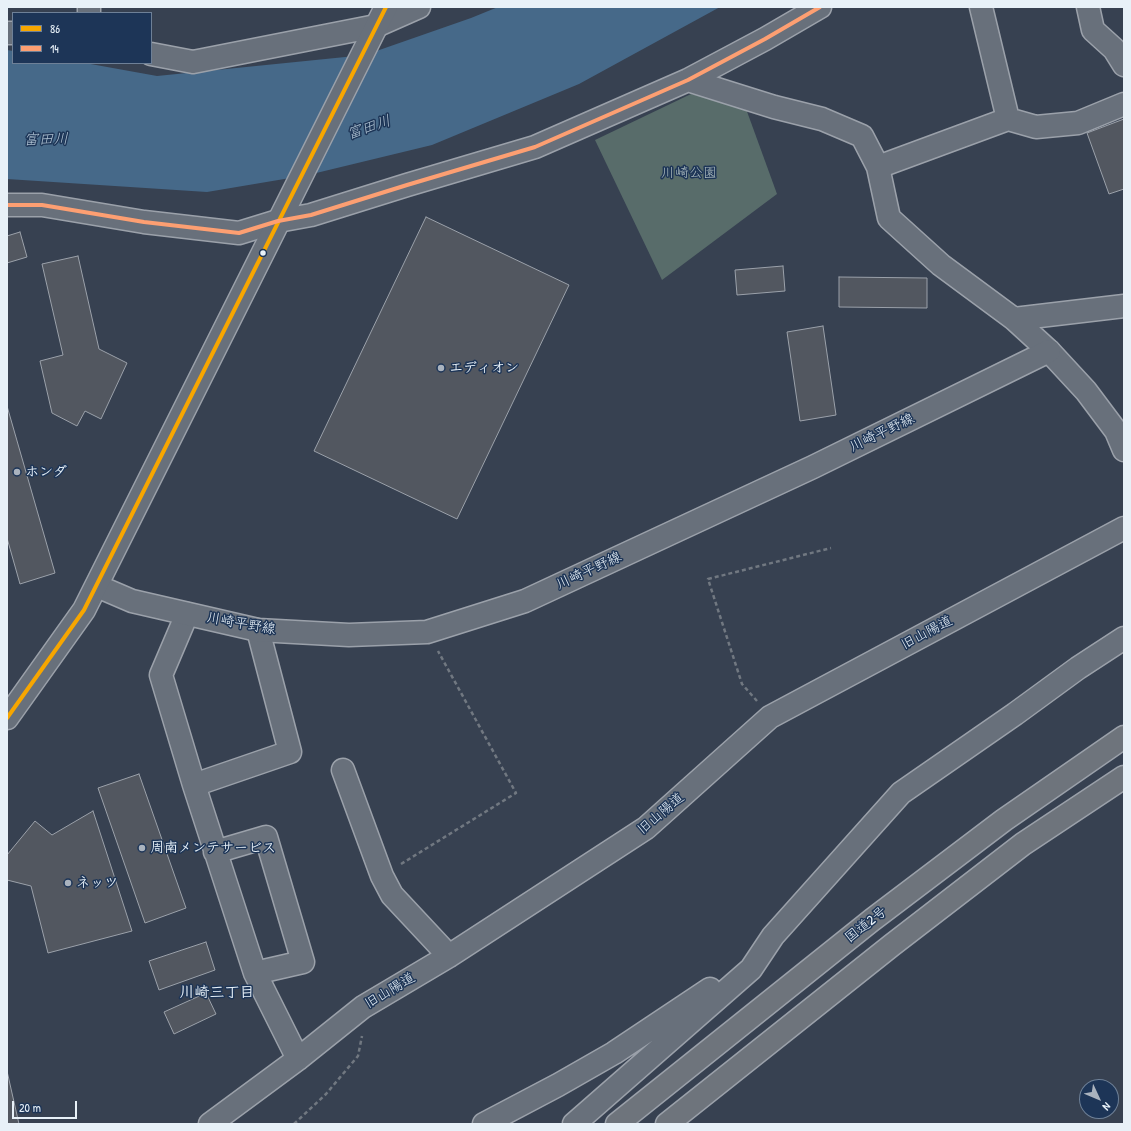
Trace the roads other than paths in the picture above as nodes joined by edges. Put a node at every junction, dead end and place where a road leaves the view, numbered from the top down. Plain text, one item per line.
1 (419, 7) edge
2 (820, 7) edge
3 (981, 7) edge
4 (1088, 7) edge
5 (381, 16) edge
6 (152, 54) edge
7 (1124, 65) edge
8 (688, 80) junction
9 (1124, 104) edge
10 (1008, 119) junction
11 (878, 167) junction
12 (7, 205) edge
13 (283, 212) junction
14 (1124, 306) edge
15 (1014, 319) junction
16 (1049, 351) junction
17 (1124, 450) edge
18 (1124, 528) edge
19 (97, 586) junction
20 (187, 614) junction
21 (258, 630) junction
22 (1124, 638) edge
23 (7, 718) edge
24 (1124, 737) edge
25 (343, 770) dead end
26 (1124, 777) edge
27 (194, 785) junction
28 (215, 852) junction
29 (449, 956) junction
30 (255, 973) junction
31 (732, 985) junction
32 (298, 1059) junction
33 (210, 1124) edge
34 (484, 1124) edge
35 (574, 1124) edge
36 (617, 1124) edge
37 (667, 1124) edge

1 - 5 street
2 - 8 street
3 - 10 street
4 - 7 street
5 - 6 street
5 - 13 street
8 - 11 street
8 - 13 street
9 - 10 street
10 - 11 street
11 - 15 street
12 - 13 street
13 - 19 street
14 - 15 street
15 - 16 street
16 - 17 street
16 - 21 street, 川崎平野線
18 - 29 street, 旧山陽道
19 - 20 street, 川崎平野線
19 - 23 street
20 - 21 street, 川崎平野線
20 - 27 street
21 - 27 street
22 - 31 street
24 - 36 highway, 国道2号
25 - 29 street
26 - 37 highway
27 - 28 street
28 - 30 street
28 - 30 street
29 - 32 street, 旧山陽道
30 - 32 street
31 - 34 street
31 - 35 street
32 - 33 street, 旧山陽道

